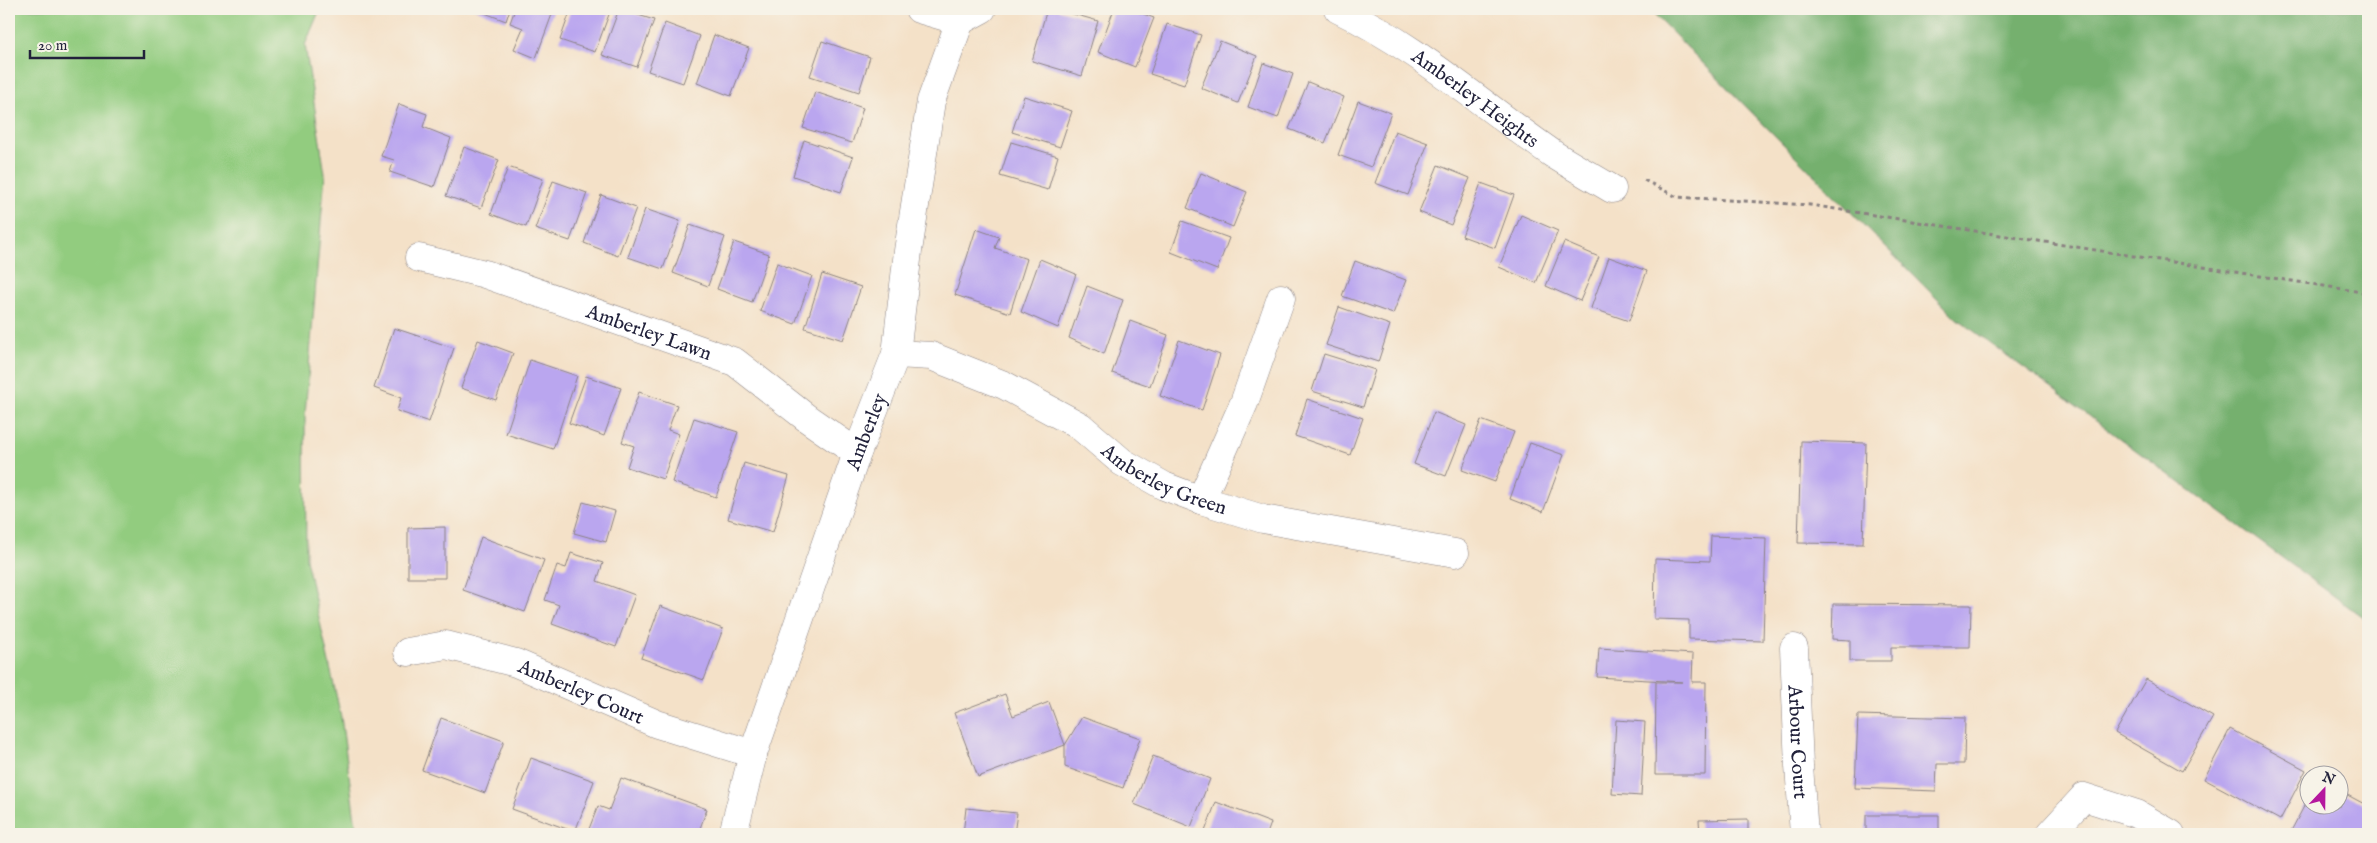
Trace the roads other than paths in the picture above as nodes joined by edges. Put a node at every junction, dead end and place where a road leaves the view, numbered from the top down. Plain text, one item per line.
1 (918, 9) edge
2 (1338, 9) edge
3 (971, 15) edge
4 (1612, 189) road end
5 (419, 258) dead end
6 (1281, 298) dead end
7 (896, 354) junction
8 (858, 453) junction
9 (1201, 500) junction
10 (1455, 553) dead end
11 (1794, 648) dead end
12 (408, 652) dead end
13 (753, 754) junction
14 (733, 834) edge
15 (1804, 834) edge
16 (2050, 834) edge
17 (2172, 834) edge

1 - 3 street
2 - 4 street, Amberley Heights
3 - 7 street, Amberley
5 - 8 street, Amberley Lawn
6 - 9 street
7 - 8 street, Amberley
7 - 9 street, Amberley Green
8 - 13 street, Amberley
9 - 10 street, Amberley Green
11 - 15 street, Arbour Court
12 - 13 street, Amberley Court
13 - 14 street, Amberley
16 - 17 street

